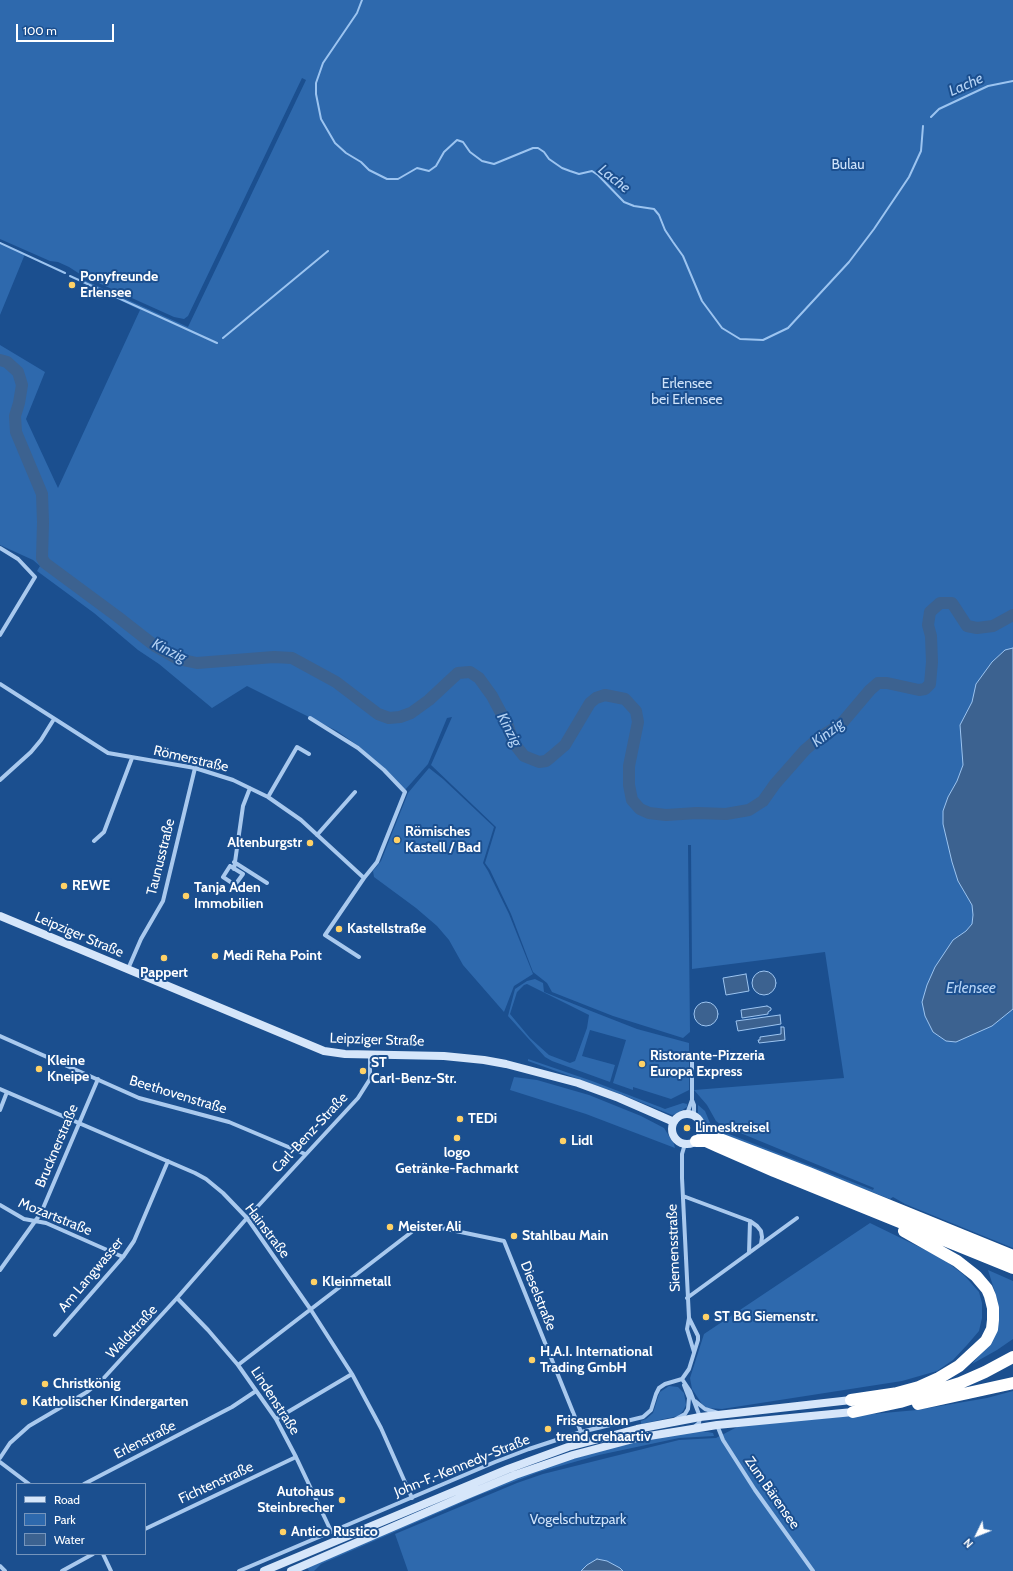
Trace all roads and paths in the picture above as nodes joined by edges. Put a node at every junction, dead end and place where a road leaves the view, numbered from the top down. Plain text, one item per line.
1 (0, 548) edge
2 (0, 634) edge
3 (0, 684) edge
4 (310, 718) dead end
5 (54, 719) junction
6 (309, 754) dead end
7 (132, 758) junction
8 (195, 768) junction
9 (0, 780) edge
10 (250, 788) junction
11 (355, 792) dead end
12 (268, 797) junction
13 (317, 835) junction
14 (94, 841) dead end
15 (234, 862) junction
16 (234, 869) junction
17 (364, 878) junction
18 (267, 884) dead end
19 (0, 916) edge
20 (360, 957) dead end
21 (128, 969) junction
22 (0, 1036) edge
23 (370, 1055) junction
24 (692, 1061) dead end
25 (98, 1079) junction
26 (0, 1090) edge
27 (7, 1092) junction
28 (692, 1100) junction
29 (0, 1110) edge
30 (690, 1115) junction
31 (674, 1122) junction
32 (78, 1124) junction
33 (702, 1128) junction
34 (691, 1142) junction
35 (305, 1154) junction
36 (168, 1161) junction
37 (683, 1196) junction
38 (0, 1205) edge
39 (859, 1206) junction
40 (247, 1218) junction
41 (797, 1218) dead end
42 (36, 1220) junction
43 (750, 1222) junction
44 (761, 1244) junction
45 (749, 1253) junction
46 (1013, 1256) edge
47 (124, 1257) junction
48 (1013, 1268) edge
49 (0, 1270) edge
50 (177, 1298) junction
51 (687, 1298) junction
52 (311, 1310) junction
53 (689, 1318) junction
54 (55, 1335) dead end
55 (694, 1352) junction
56 (1008, 1359) edge
57 (238, 1365) junction
58 (352, 1374) junction
59 (682, 1379) junction
60 (1013, 1383) edge
61 (256, 1391) junction
62 (897, 1393) junction
63 (694, 1400) junction
64 (852, 1406) junction
65 (731, 1414) junction
66 (700, 1417) junction
67 (276, 1419) junction
68 (668, 1423) junction
69 (717, 1425) junction
70 (692, 1429) junction
71 (581, 1432) junction
72 (296, 1457) junction
73 (0, 1458) edge
74 (0, 1462) edge
75 (28, 1483) edge
76 (86, 1483) edge
77 (412, 1498) junction
78 (146, 1529) edge
79 (331, 1531) junction
80 (91, 1555) edge
81 (103, 1555) edge
82 (0, 1566) edge
83 (5, 1571) edge
84 (62, 1571) edge
85 (111, 1571) edge
86 (239, 1571) edge
87 (264, 1571) edge
88 (291, 1571) edge
89 (813, 1571) edge

1 - 2 street
3 - 5 street, Römerstraße
4 - 17 street
5 - 7 street, Römerstraße
5 - 9 street
6 - 12 street
7 - 8 street, Römerstraße
7 - 14 street
8 - 10 street, Römerstraße
8 - 21 street, Taunusstraße
10 - 12 street, Römerstraße
10 - 15 street
11 - 13 street
12 - 13 street, Römerstraße
13 - 17 street, Römerstraße
15 - 16 street
15 - 18 street
16 - 16 street
17 - 20 street
19 - 21 main road, Leipziger Straße
21 - 23 main road, Leipziger Straße
22 - 25 street, Beethovenstraße
23 - 31 main road, Leipziger Straße
23 - 35 street, Carl-Benz-Straße
24 - 28 street
25 - 32 street, Brucknerstraße
25 - 35 street, Beethovenstraße
26 - 27 street, Hainstraße
27 - 29 street
27 - 32 street, Hainstraße
28 - 30 street
28 - 30 street
30 - 31 main road
30 - 33 main road
31 - 34 main road
32 - 36 street, Hainstraße
32 - 42 street, Brucknerstraße
33 - 34 main road
33 - 46 highway
34 - 37 street, Siemensstraße
34 - 39 highway
35 - 40 street, Carl-Benz-Straße
36 - 40 street, Hainstraße
36 - 47 street, Am Langwasser
37 - 43 street, Siemensstraße
37 - 51 street, Siemensstraße
38 - 42 street, Mozartstraße
39 - 48 highway
39 - 62 highway
40 - 50 street, Waldstraße
40 - 52 street, Hainstraße
41 - 44 street, Siemensstraße
42 - 47 street, Mozartstraße
42 - 49 street, Brucknerstraße
43 - 44 street, Siemensstraße
43 - 45 street
44 - 45 street, Siemensstraße
45 - 51 street, Siemensstraße
47 - 54 street, Am Langwasser
50 - 57 street, Lindenstraße
50 - 73 street, Waldstraße
51 - 53 street, Siemensstraße
52 - 57 street
52 - 58 street, Hainstraße
52 - 71 street, Dieselstraße
53 - 55 street, Siemensstraße
53 - 55 street, Siemensstraße
55 - 59 street, Siemensstraße
56 - 62 highway
56 - 64 highway
57 - 61 street, Lindenstraße
58 - 67 street
58 - 77 street, Hainstraße
59 - 63 street
59 - 68 street
59 - 71 street, John-F.-Kennedy-Straße
60 - 64 highway
61 - 67 street, Lindenstraße
61 - 76 street, Erlenstraße
62 - 64 highway
63 - 65 street
63 - 66 street
64 - 65 main road
64 - 69 main road
65 - 66 main road
65 - 69 street
66 - 68 main road
66 - 69 street
66 - 70 street
67 - 72 street, Lindenstraße
68 - 87 main road
69 - 70 main road
69 - 89 street, Zum Bärensee
70 - 88 main road
71 - 77 street, John-F.-Kennedy-Straße
72 - 78 street, Fichtenstraße
72 - 79 street, Lindenstraße
74 - 75 street
77 - 79 street, John-F.-Kennedy-Straße
79 - 86 street, John-F.-Kennedy-Straße
80 - 84 street
81 - 85 street
82 - 83 street

